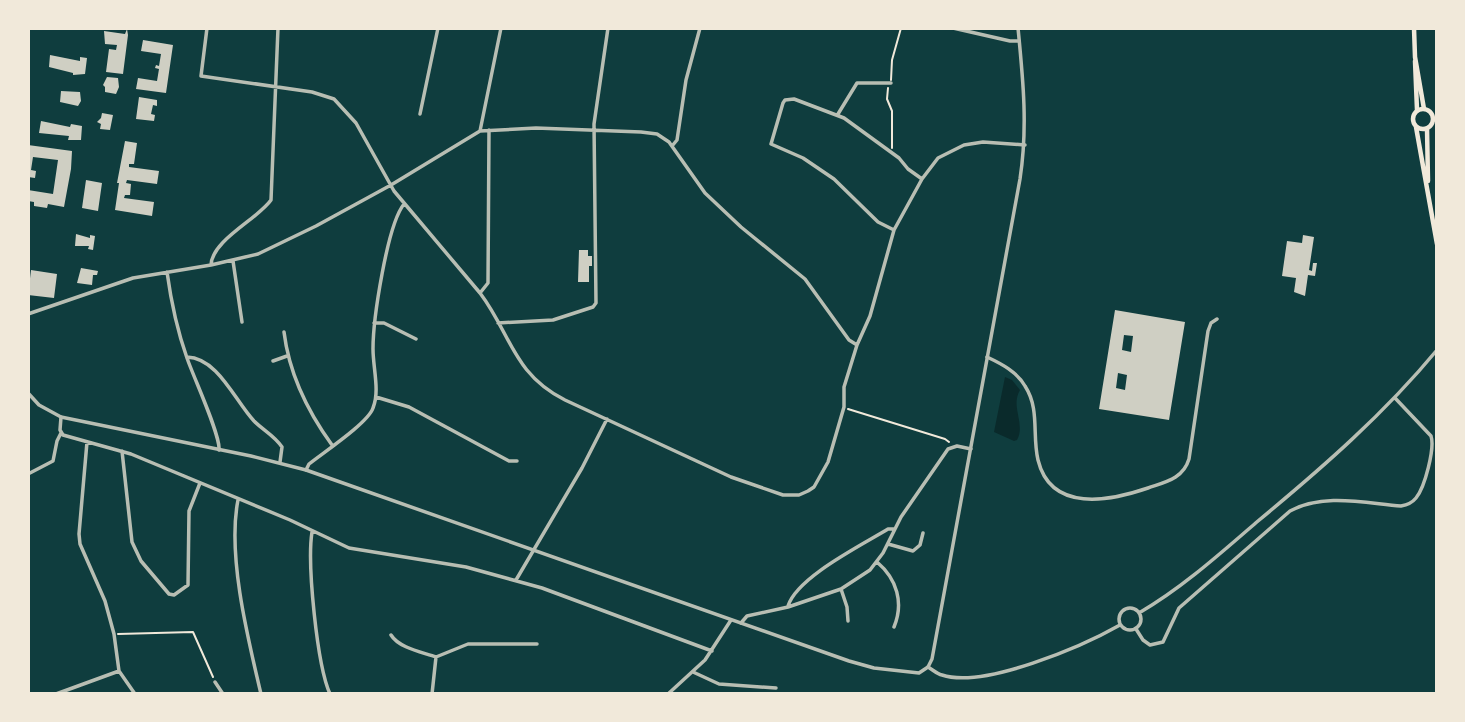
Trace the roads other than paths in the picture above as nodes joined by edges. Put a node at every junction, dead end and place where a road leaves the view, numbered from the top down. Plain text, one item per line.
1 (207, 28) edge
2 (278, 28) edge
3 (438, 28) edge
4 (501, 28) edge
5 (608, 28) edge
6 (699, 28) edge
7 (953, 28) edge
8 (1018, 28) edge
9 (1414, 28) edge
10 (1020, 41) junction
11 (1415, 57) junction
12 (891, 83) road end
13 (277, 86) junction
14 (1424, 108) junction
15 (1417, 110) junction
16 (420, 114) dead end
17 (838, 114) junction
18 (1416, 127) junction
19 (1427, 128) junction
20 (489, 130) junction
21 (595, 130) junction
22 (480, 131) junction
23 (1025, 145) junction
24 (672, 146) junction
25 (922, 179) junction
26 (1427, 182) junction
27 (391, 185) junction
28 (404, 204) junction
29 (894, 230) junction
30 (1437, 242) edge
31 (233, 261) junction
32 (211, 265) junction
33 (167, 272) junction
34 (480, 293) junction
35 (28, 314) edge
36 (1217, 319) dead end
37 (242, 322) dead end
38 (374, 323) junction
39 (498, 323) junction
40 (284, 332) dead end
41 (416, 339) dead end
42 (857, 345) junction
43 (1437, 350) edge
44 (287, 356) junction
45 (187, 357) junction
46 (988, 357) junction
47 (273, 361) dead end
48 (28, 393) edge
49 (376, 397) junction
50 (1395, 398) junction
51 (61, 417) junction
52 (607, 419) junction
53 (61, 433) junction
54 (87, 442) junction
55 (331, 445) junction
56 (971, 449) junction
57 (219, 450) junction
58 (122, 451) junction
59 (517, 461) dead end
60 (279, 462) junction
61 (306, 470) junction
62 (28, 474) edge
63 (200, 484) junction
64 (238, 500) junction
65 (894, 529) junction
66 (312, 532) junction
67 (923, 533) dead end
68 (888, 544) junction
69 (534, 550) junction
70 (877, 562) junction
71 (516, 580) junction
72 (841, 589) junction
73 (788, 607) junction
74 (1139, 613) junction
75 (731, 620) junction
76 (848, 621) dead end
77 (741, 623) junction
78 (1120, 625) junction
79 (894, 627) dead end
80 (1136, 629) junction
81 (391, 635) dead end
82 (537, 643) dead end
83 (712, 651) junction
84 (436, 657) junction
85 (928, 667) junction
86 (119, 671) junction
87 (693, 672) junction
88 (215, 682) road end
89 (776, 688) dead end
90 (65, 692) edge
91 (55, 694) edge
92 (135, 694) edge
93 (223, 694) edge
94 (261, 694) edge
95 (330, 694) edge
96 (432, 694) edge
97 (668, 694) edge

1 - 13 street
2 - 13 street
3 - 16 street
4 - 22 street
5 - 21 street
6 - 24 street
7 - 10 street
8 - 10 street
9 - 11 main road
10 - 23 street
11 - 14 main road
11 - 15 main road
12 - 17 street
13 - 27 street
13 - 32 street
14 - 15 main road
14 - 19 main road
15 - 18 main road
17 - 25 street
17 - 29 street
18 - 19 main road
18 - 26 main road
19 - 26 main road
20 - 21 street
20 - 22 street
20 - 34 street
21 - 24 street
21 - 39 street
22 - 27 street
23 - 25 street
23 - 46 street
24 - 42 street
25 - 29 street
26 - 30 main road
27 - 28 street
27 - 31 street
28 - 34 street
28 - 38 street
29 - 42 street
31 - 32 street
31 - 37 street
32 - 33 street
33 - 35 street
33 - 45 street
34 - 39 street
36 - 46 street
38 - 41 street
38 - 49 street
39 - 52 street
40 - 44 street
42 - 52 street
43 - 50 street
44 - 47 street
44 - 55 street
45 - 57 street
45 - 60 street
46 - 56 street
48 - 51 street
49 - 55 street
49 - 59 street
50 - 74 street
50 - 80 street
51 - 53 street
51 - 57 street
52 - 69 street
53 - 54 street
53 - 62 street
54 - 58 street
54 - 86 street
55 - 61 street
56 - 65 street
56 - 85 street
57 - 60 street
58 - 63 street
58 - 63 street
60 - 61 street
61 - 69 street
63 - 64 street
64 - 66 street
64 - 94 street
65 - 68 street
65 - 73 street
66 - 71 street
66 - 95 street
67 - 68 street
68 - 70 street
69 - 71 street
69 - 75 street
70 - 72 street
70 - 79 street
71 - 83 street
72 - 73 street
72 - 76 street
73 - 77 street
74 - 78 street
74 - 80 street
75 - 77 street
75 - 83 street
77 - 85 street
78 - 80 street
78 - 85 street
81 - 84 street
82 - 84 street
83 - 87 street
84 - 96 street
86 - 90 street
86 - 92 street
87 - 89 street
87 - 97 street
88 - 93 street
90 - 91 street

